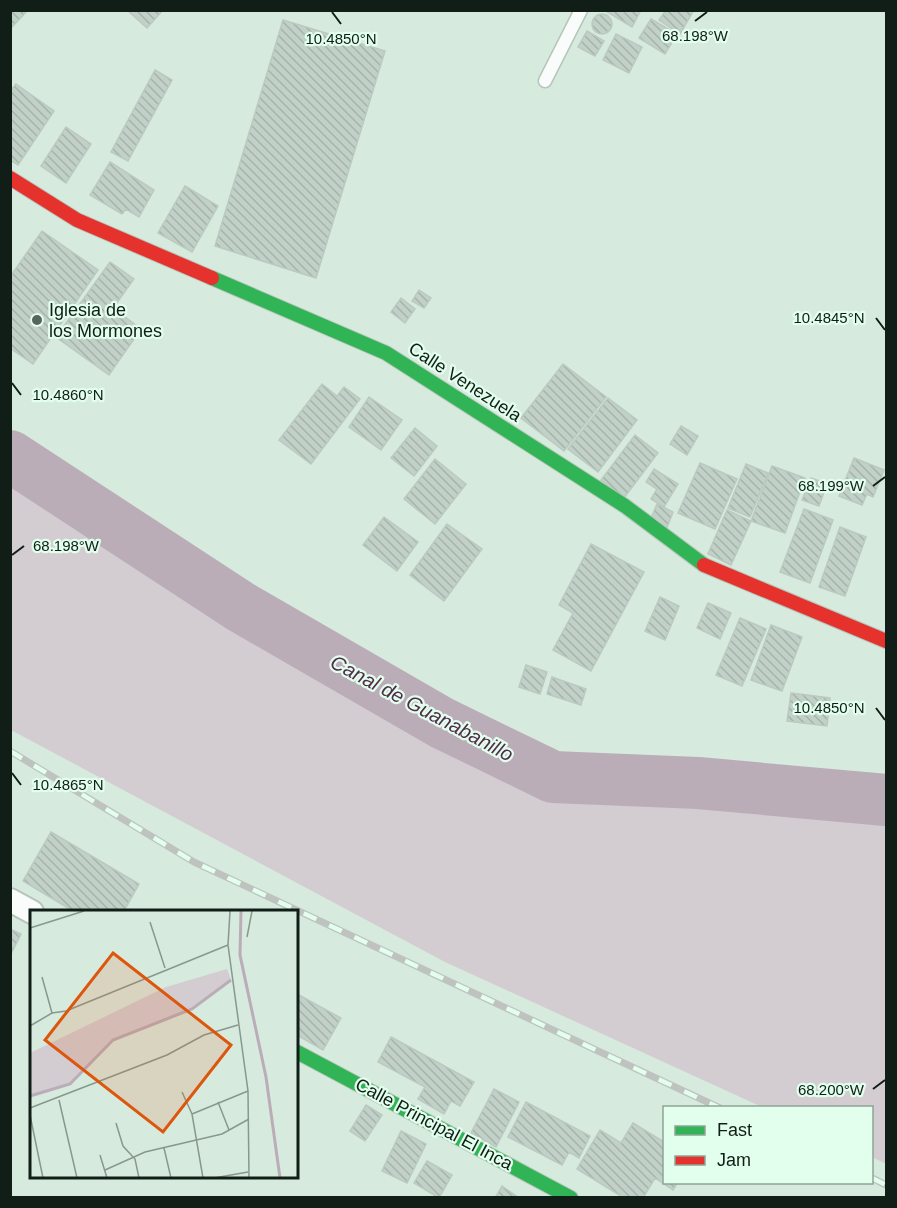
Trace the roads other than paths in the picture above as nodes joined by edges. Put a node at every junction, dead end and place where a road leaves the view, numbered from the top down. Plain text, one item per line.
1 (581, 10) edge
2 (545, 81) dead end
3 (10, 178) edge
4 (886, 641) edge
5 (10, 900) edge
6 (30, 911) edge
7 (298, 1053) edge
8 (571, 1197) edge

1 - 2 lane
3 - 4 street, Calle Venezuela
5 - 6 street
7 - 8 street, Calle Principal El Inca

